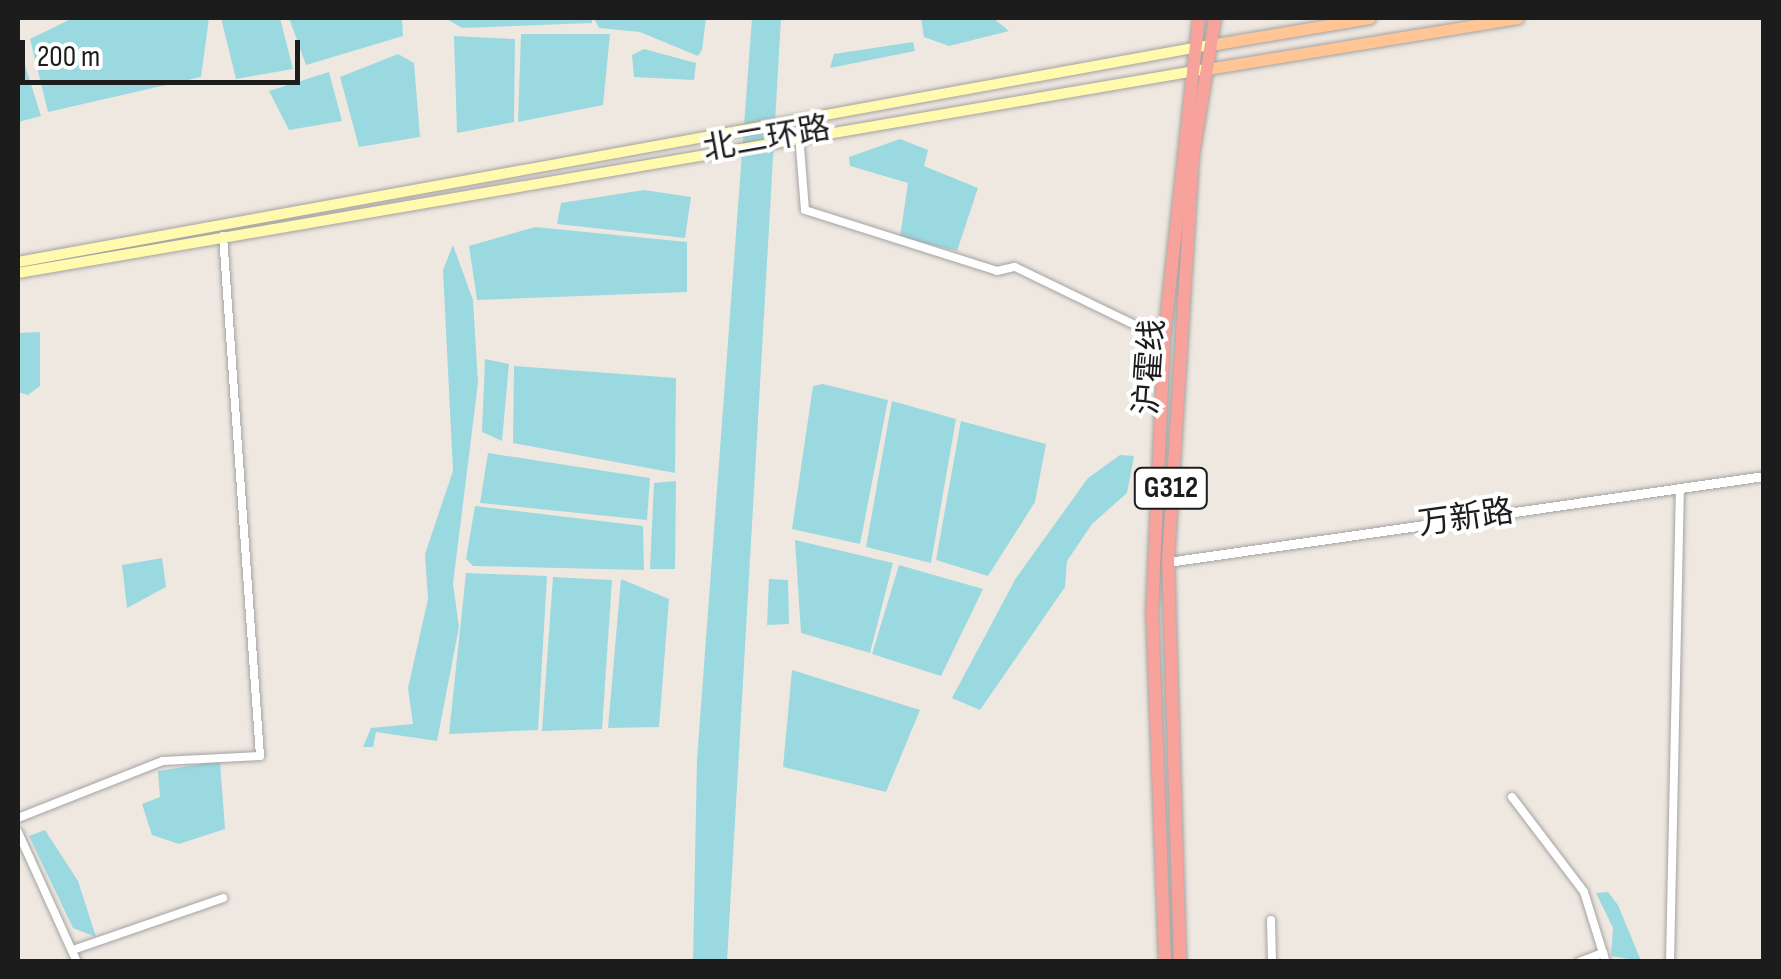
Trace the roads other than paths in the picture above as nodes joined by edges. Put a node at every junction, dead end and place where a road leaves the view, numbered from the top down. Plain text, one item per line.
1 (1199, 18) edge
2 (1214, 18) edge
3 (1370, 18) edge
4 (1518, 18) edge
5 (1210, 45) junction
6 (1194, 48) junction
7 (1207, 68) junction
8 (1190, 71) junction
9 (794, 131) junction
10 (728, 141) junction
11 (223, 236) junction
12 (18, 262) edge
13 (18, 273) edge
14 (1164, 338) junction
15 (1764, 476) edge
16 (1680, 488) junction
17 (1168, 562) junction
18 (1512, 797) dead end
19 (18, 818) edge
20 (18, 832) edge
21 (223, 898) dead end
22 (1271, 920) dead end
23 (73, 950) junction
24 (1605, 957) edge
25 (77, 962) edge
26 (1165, 962) edge
27 (1180, 962) edge
28 (1272, 962) edge
29 (1579, 962) edge
30 (1670, 962) edge

1 - 6 highway, 沪霍线 / G312
2 - 5 highway, 沪霍线 / G312
3 - 5 main road, 北二环路
4 - 7 main road, 北二环路
5 - 6 main road, 北二环路
5 - 7 highway, 沪霍线 / G312
6 - 8 highway, 沪霍线 / G312
6 - 9 main road, 北二环路
7 - 8 main road, 北二环路
7 - 17 highway, 沪霍线 / G312
8 - 9 main road, 北二环路
8 - 14 highway, 沪霍线 / G312
9 - 10 main road, 北二环路
9 - 14 street
10 - 11 main road, 北二环路
10 - 12 main road, 北二环路
11 - 13 main road, 北二环路
11 - 19 street
14 - 26 highway, 沪霍线 / G312
15 - 16 street, 万新路
16 - 17 street, 万新路
16 - 30 street
17 - 27 highway, 沪霍线 / G312
18 - 24 street
20 - 23 street
21 - 23 street
22 - 28 street
23 - 25 street
24 - 29 street

